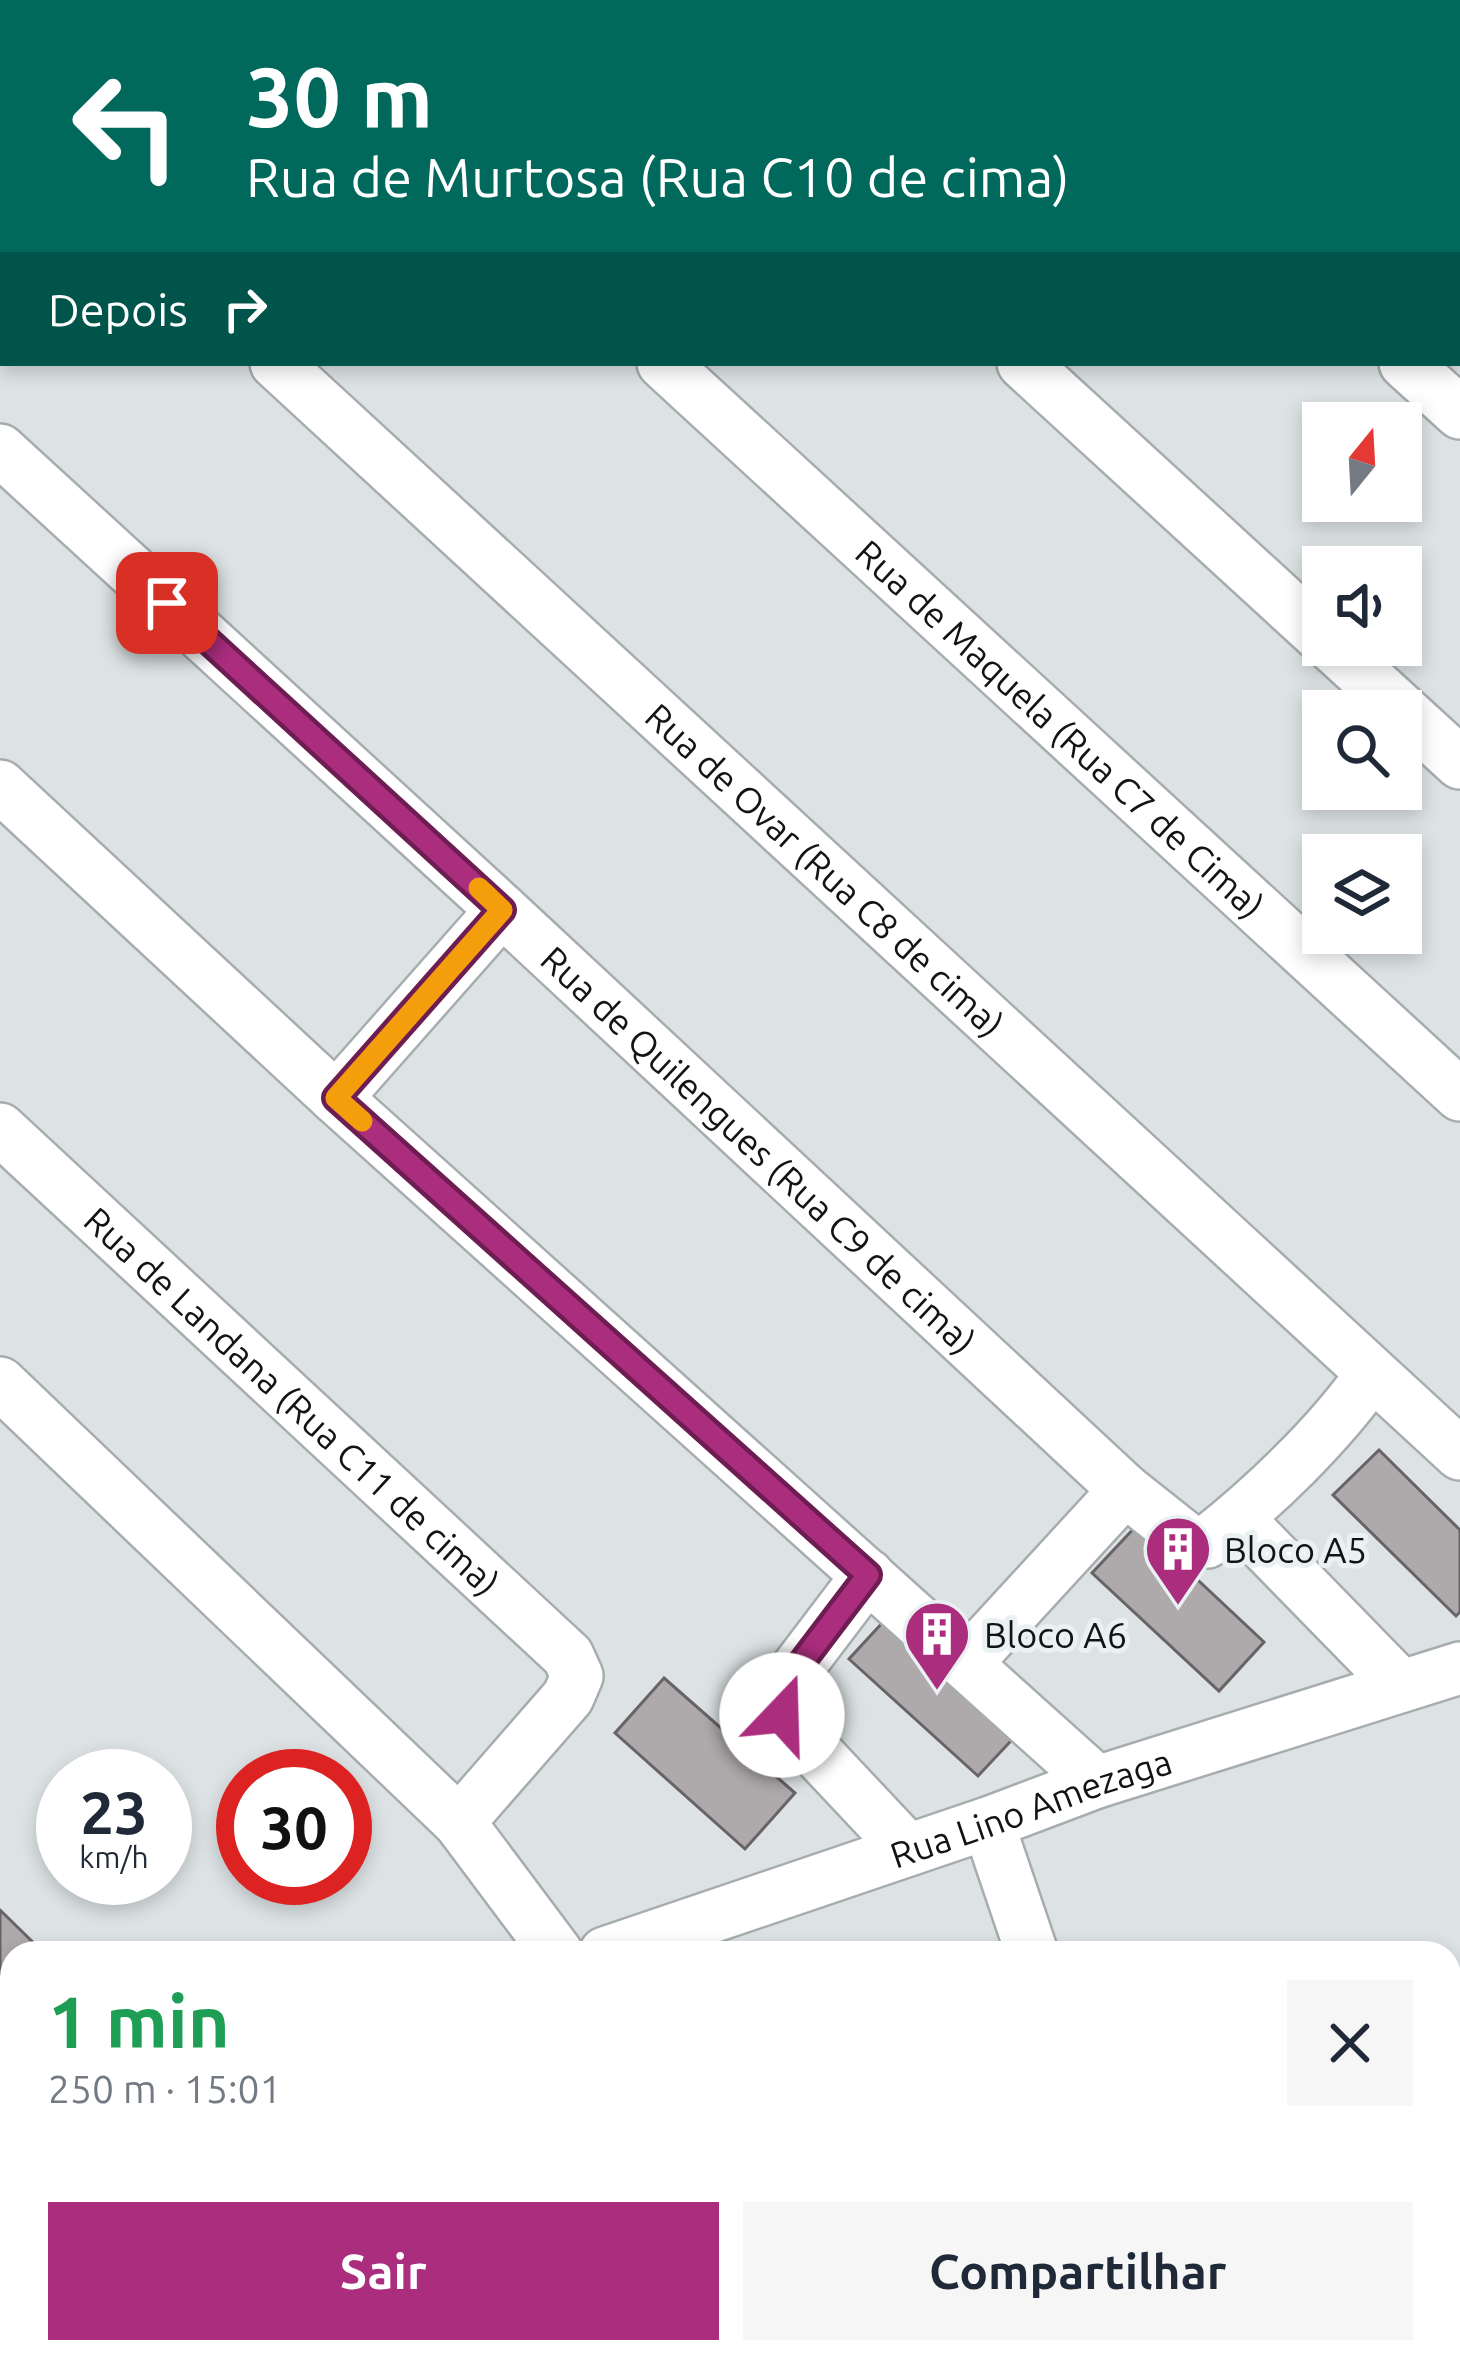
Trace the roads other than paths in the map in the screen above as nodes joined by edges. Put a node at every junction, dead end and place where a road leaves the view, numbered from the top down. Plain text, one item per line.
1 (279, 366) edge
2 (666, 366) edge
3 (1025, 366) edge
4 (1409, 366) edge
5 (1460, 413) edge
6 (0, 450) edge
7 (1302, 619) edge
8 (1354, 666) edge
9 (1460, 763) edge
10 (0, 786) edge
11 (502, 910) junction
12 (1460, 1095) edge
13 (336, 1098) junction
14 (0, 1129) edge
15 (0, 1383) edge
16 (1358, 1392) junction
17 (1456, 1442) edge
18 (1125, 1490) junction
19 (1222, 1530) junction
20 (868, 1575) junction
21 (966, 1663) junction
22 (1460, 1668) edge
23 (1401, 1686) junction
24 (1097, 1782) junction
25 (459, 1822) junction
26 (988, 1823) junction
27 (908, 1850) junction
28 (548, 1941) edge
29 (640, 1941) edge
30 (1028, 1941) edge

1 - 16 street, Rua de Ovar (Rua C8 de cima)
2 - 12 street, Rua de Maquela (Rua C7 de Cima)
3 - 7 street
4 - 5 street
6 - 11 street, Rua de Quilengues (Rua C9 de cima)
8 - 9 street
10 - 13 street
11 - 13 street
11 - 18 street, Rua de Quilengues (Rua C9 de cima)
13 - 20 street
14 - 25 street, Rua de Landana (Rua C11 de cima)
15 - 25 street
16 - 17 street, Rua de Ovar (Rua C8 de cima)
16 - 19 street
18 - 19 street, Rua de Quilengues (Rua C9 de cima)
18 - 21 street
19 - 23 street, Rua de Quilengues (Rua C9 de cima)
20 - 21 street
20 - 27 street
21 - 24 street
22 - 23 street, Rua Lino Amezaga
23 - 24 street, Rua Lino Amezaga
24 - 26 street, Rua Lino Amezaga
25 - 28 street
26 - 27 street, Rua Lino Amezaga
26 - 30 street
27 - 29 street, Rua Lino Amezaga

